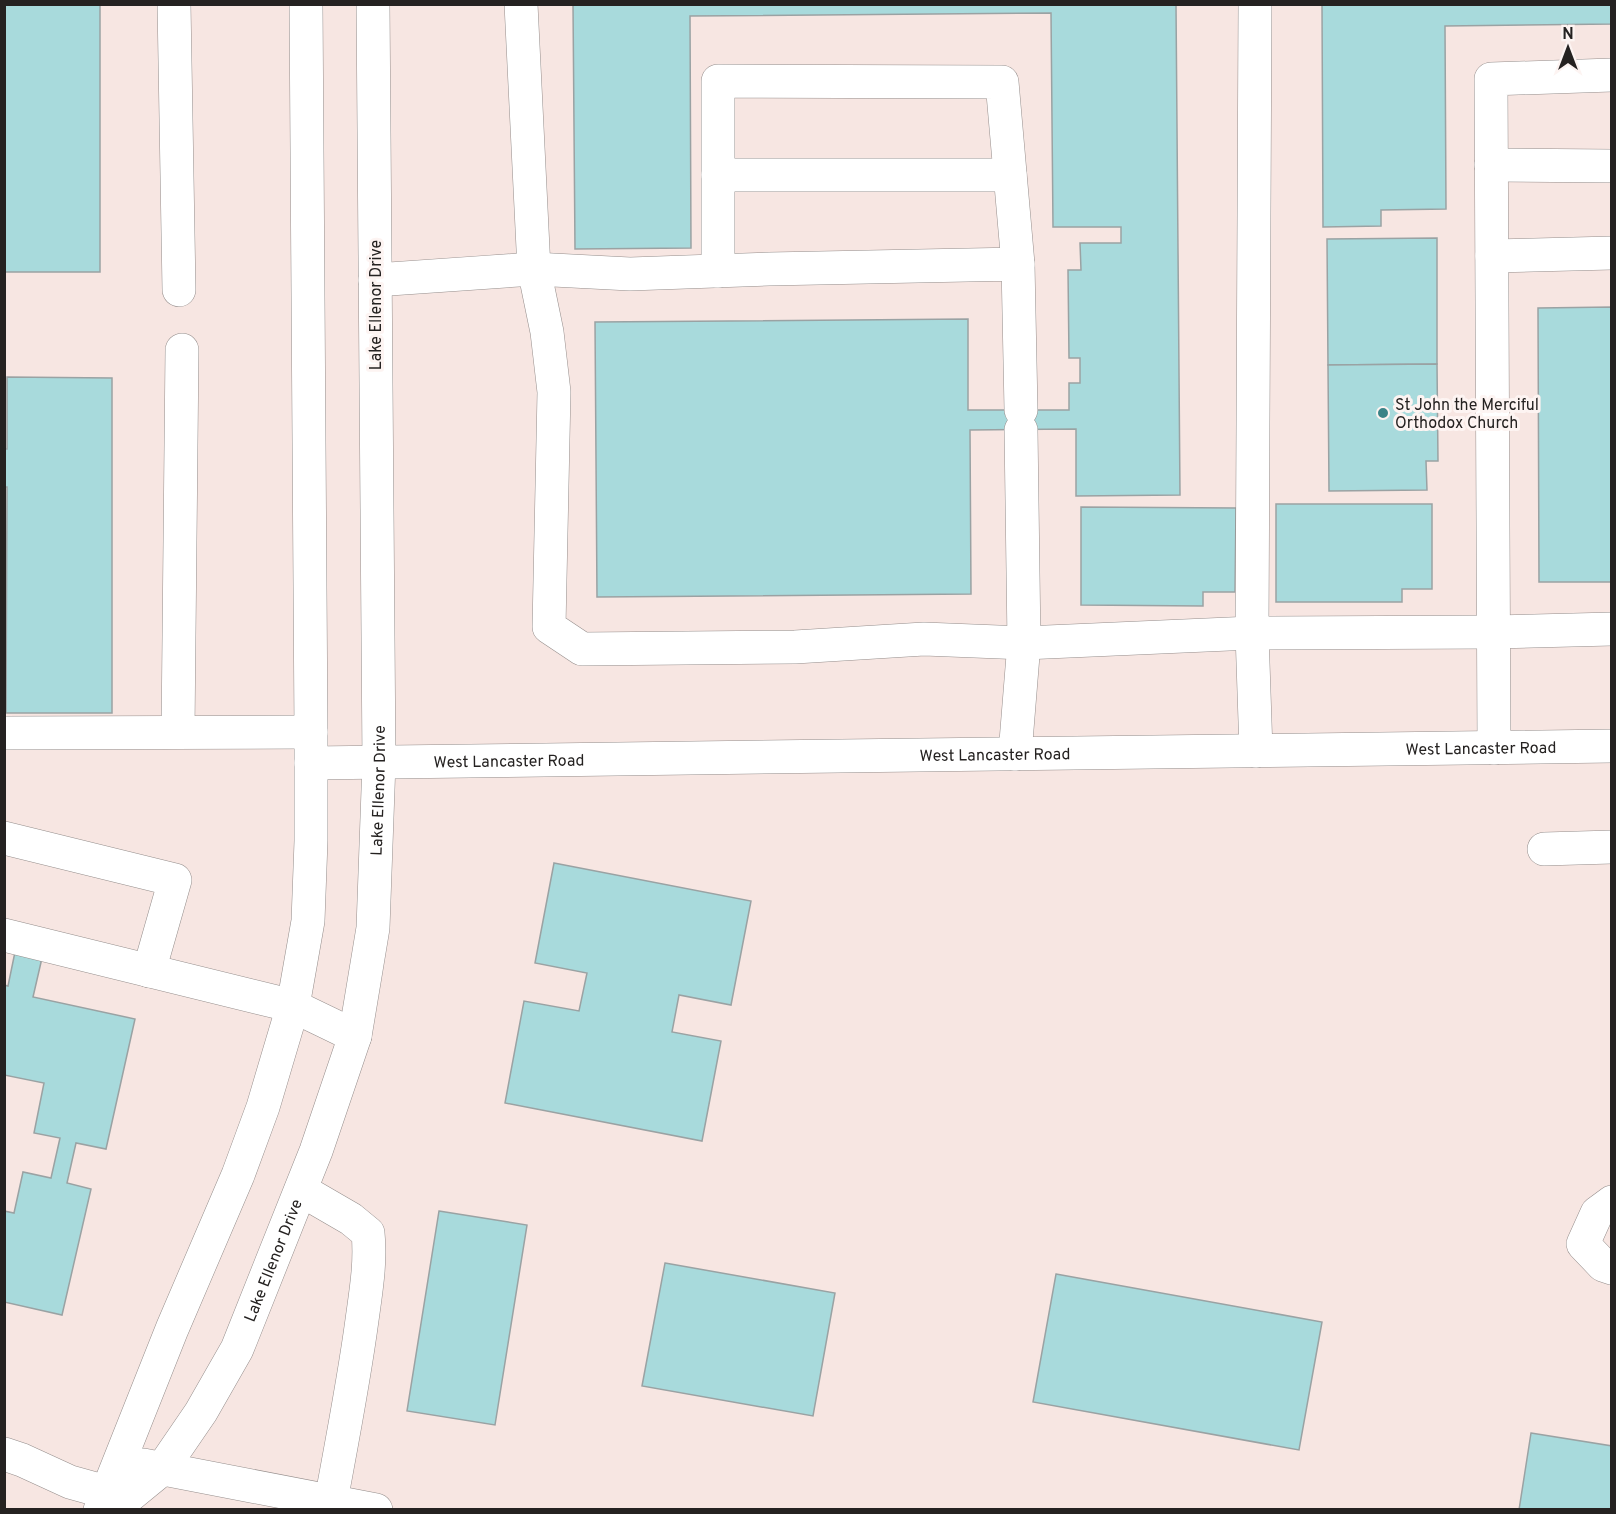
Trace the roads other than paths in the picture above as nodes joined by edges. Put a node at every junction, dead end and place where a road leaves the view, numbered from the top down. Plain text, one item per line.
1 (174, 4) edge
2 (306, 4) edge
3 (373, 4) edge
4 (521, 4) edge
5 (1255, 4) edge
6 (1611, 75) edge
7 (1491, 165) junction
8 (1611, 166) edge
9 (718, 175) junction
10 (1010, 175) junction
11 (1611, 253) edge
12 (1492, 256) junction
13 (1018, 264) junction
14 (534, 268) junction
15 (718, 271) junction
16 (375, 280) junction
17 (179, 290) dead end
18 (182, 350) dead end
19 (1611, 629) edge
20 (1494, 632) junction
21 (1252, 633) junction
22 (1024, 643) junction
23 (178, 732) junction
24 (4, 733) edge
25 (1611, 746) edge
26 (312, 748) junction
27 (1494, 748) junction
28 (1256, 751) junction
29 (1015, 754) junction
30 (379, 762) junction
31 (4, 838) edge
32 (1611, 847) edge
33 (1544, 849) dead end
34 (4, 935) edge
35 (148, 971) junction
36 (293, 1006) junction
37 (355, 1036) junction
38 (301, 1190) junction
39 (1611, 1202) edge
40 (1611, 1268) edge
41 (4, 1454) edge
42 (119, 1459) junction
43 (162, 1470) junction
44 (331, 1501) junction
45 (106, 1504) edge
46 (376, 1509) edge

1 - 17 street
2 - 26 street
3 - 16 street, Lake Ellenor Drive
4 - 14 street
5 - 21 street
6 - 7 street
7 - 8 street
7 - 12 street
9 - 10 street
9 - 10 street
9 - 15 street
10 - 13 street
11 - 12 street
12 - 20 street
13 - 15 street
13 - 22 street
14 - 15 street
14 - 16 street
14 - 22 street
16 - 30 street, Lake Ellenor Drive
18 - 23 street
19 - 20 street
20 - 21 street
20 - 27 street
21 - 22 street
21 - 28 street
22 - 29 street
23 - 24 street, West Lancaster Road
23 - 26 street, West Lancaster Road
25 - 27 street, West Lancaster Road
26 - 30 street, West Lancaster Road
26 - 36 street
27 - 28 street, West Lancaster Road
28 - 29 street, West Lancaster Road
29 - 30 street, West Lancaster Road
30 - 37 street, Lake Ellenor Drive
31 - 35 street
32 - 33 street
34 - 35 street
35 - 36 street
36 - 37 street
36 - 42 street
37 - 38 street, Lake Ellenor Drive
38 - 43 street, Lake Ellenor Drive
38 - 44 street
39 - 40 street
41 - 45 street
42 - 43 street
42 - 45 street
43 - 44 street
43 - 45 street, Lake Ellenor Drive
44 - 46 street

